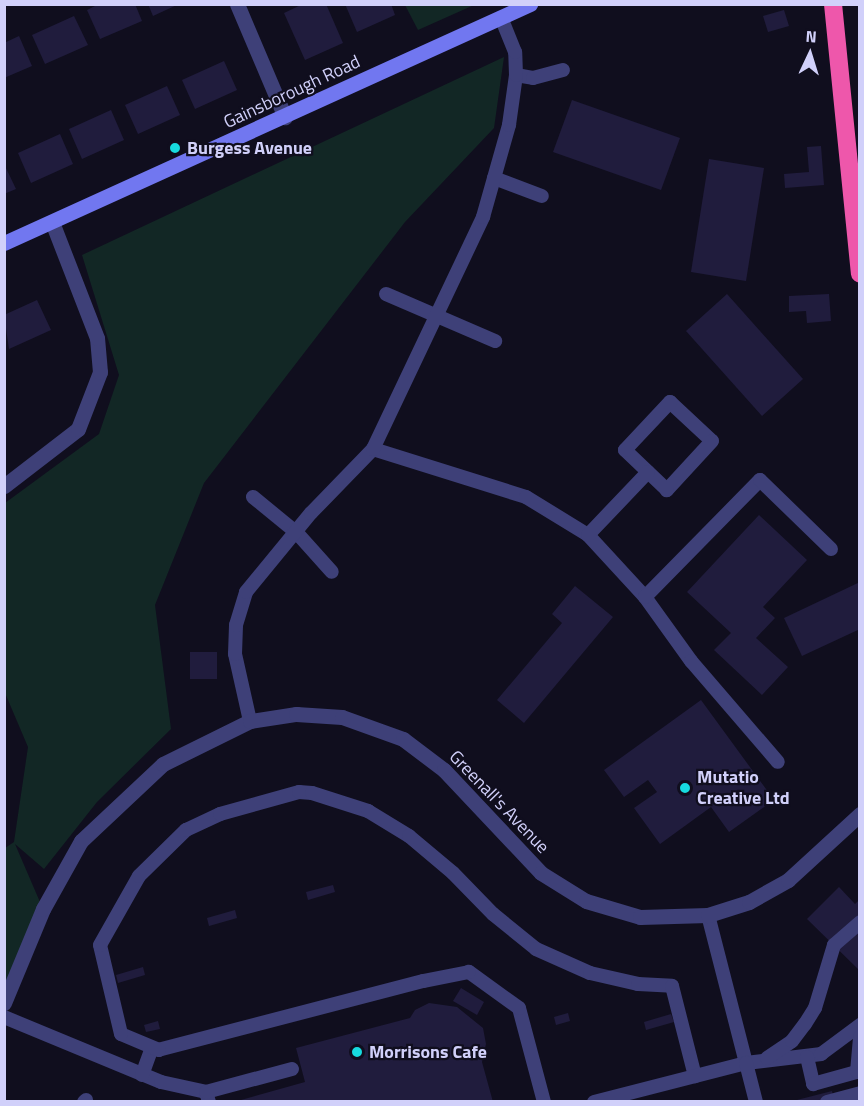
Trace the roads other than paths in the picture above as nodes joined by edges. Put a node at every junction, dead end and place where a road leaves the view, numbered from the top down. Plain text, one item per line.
1 (237, 4) edge
2 (530, 4) edge
3 (825, 4) edge
4 (833, 13) edge
5 (501, 18) junction
6 (563, 70) dead end
7 (516, 75) junction
8 (285, 117) junction
9 (494, 178) junction
10 (542, 196) dead end
11 (856, 200) edge
12 (52, 222) junction
13 (4, 243) edge
14 (860, 274) edge
15 (386, 294) dead end
16 (437, 315) junction
17 (495, 341) dead end
18 (373, 449) junction
19 (648, 472) junction
20 (4, 486) edge
21 (253, 497) dead end
22 (297, 533) junction
23 (588, 535) junction
24 (831, 549) dead end
25 (332, 572) dead end
26 (645, 597) junction
27 (250, 722) junction
28 (778, 762) dead end
29 (860, 814) edge
30 (708, 915) junction
31 (860, 922) edge
32 (4, 1003) edge
33 (4, 1017) edge
34 (860, 1025) edge
35 (860, 1036) edge
36 (152, 1048) junction
37 (807, 1057) junction
38 (767, 1058) junction
39 (746, 1063) junction
40 (292, 1069) dead end
41 (142, 1075) junction
42 (695, 1076) junction
43 (860, 1093) edge
44 (207, 1097) edge
45 (544, 1101) edge
46 (594, 1101) edge
47 (756, 1101) edge
48 (827, 1101) edge

1 - 8 street
2 - 5 street, Gainsborough Road
3 - 4 highway
4 - 11 highway
5 - 7 lane
5 - 8 street, Gainsborough Road
6 - 7 lane
7 - 9 lane
8 - 12 street, Gainsborough Road
9 - 10 lane
9 - 16 lane
11 - 14 highway
12 - 13 street, Gainsborough Road
12 - 20 street
15 - 16 lane
16 - 17 lane
16 - 18 lane
18 - 22 lane
18 - 23 lane
19 - 19 lane
19 - 23 lane
21 - 22 lane
22 - 25 lane
22 - 27 lane
23 - 26 lane
24 - 26 lane
26 - 28 lane
27 - 30 street, Greenall's Avenue
27 - 32 street, Greenall's Avenue
29 - 30 street, Greenall's Avenue
30 - 39 lane
31 - 38 lane
33 - 41 lane
34 - 37 lane
35 - 37 lane
36 - 41 lane
36 - 42 lane
36 - 45 lane
37 - 38 lane
38 - 39 lane
39 - 42 lane
39 - 47 lane
40 - 44 lane
41 - 44 lane
42 - 46 lane
43 - 48 lane

